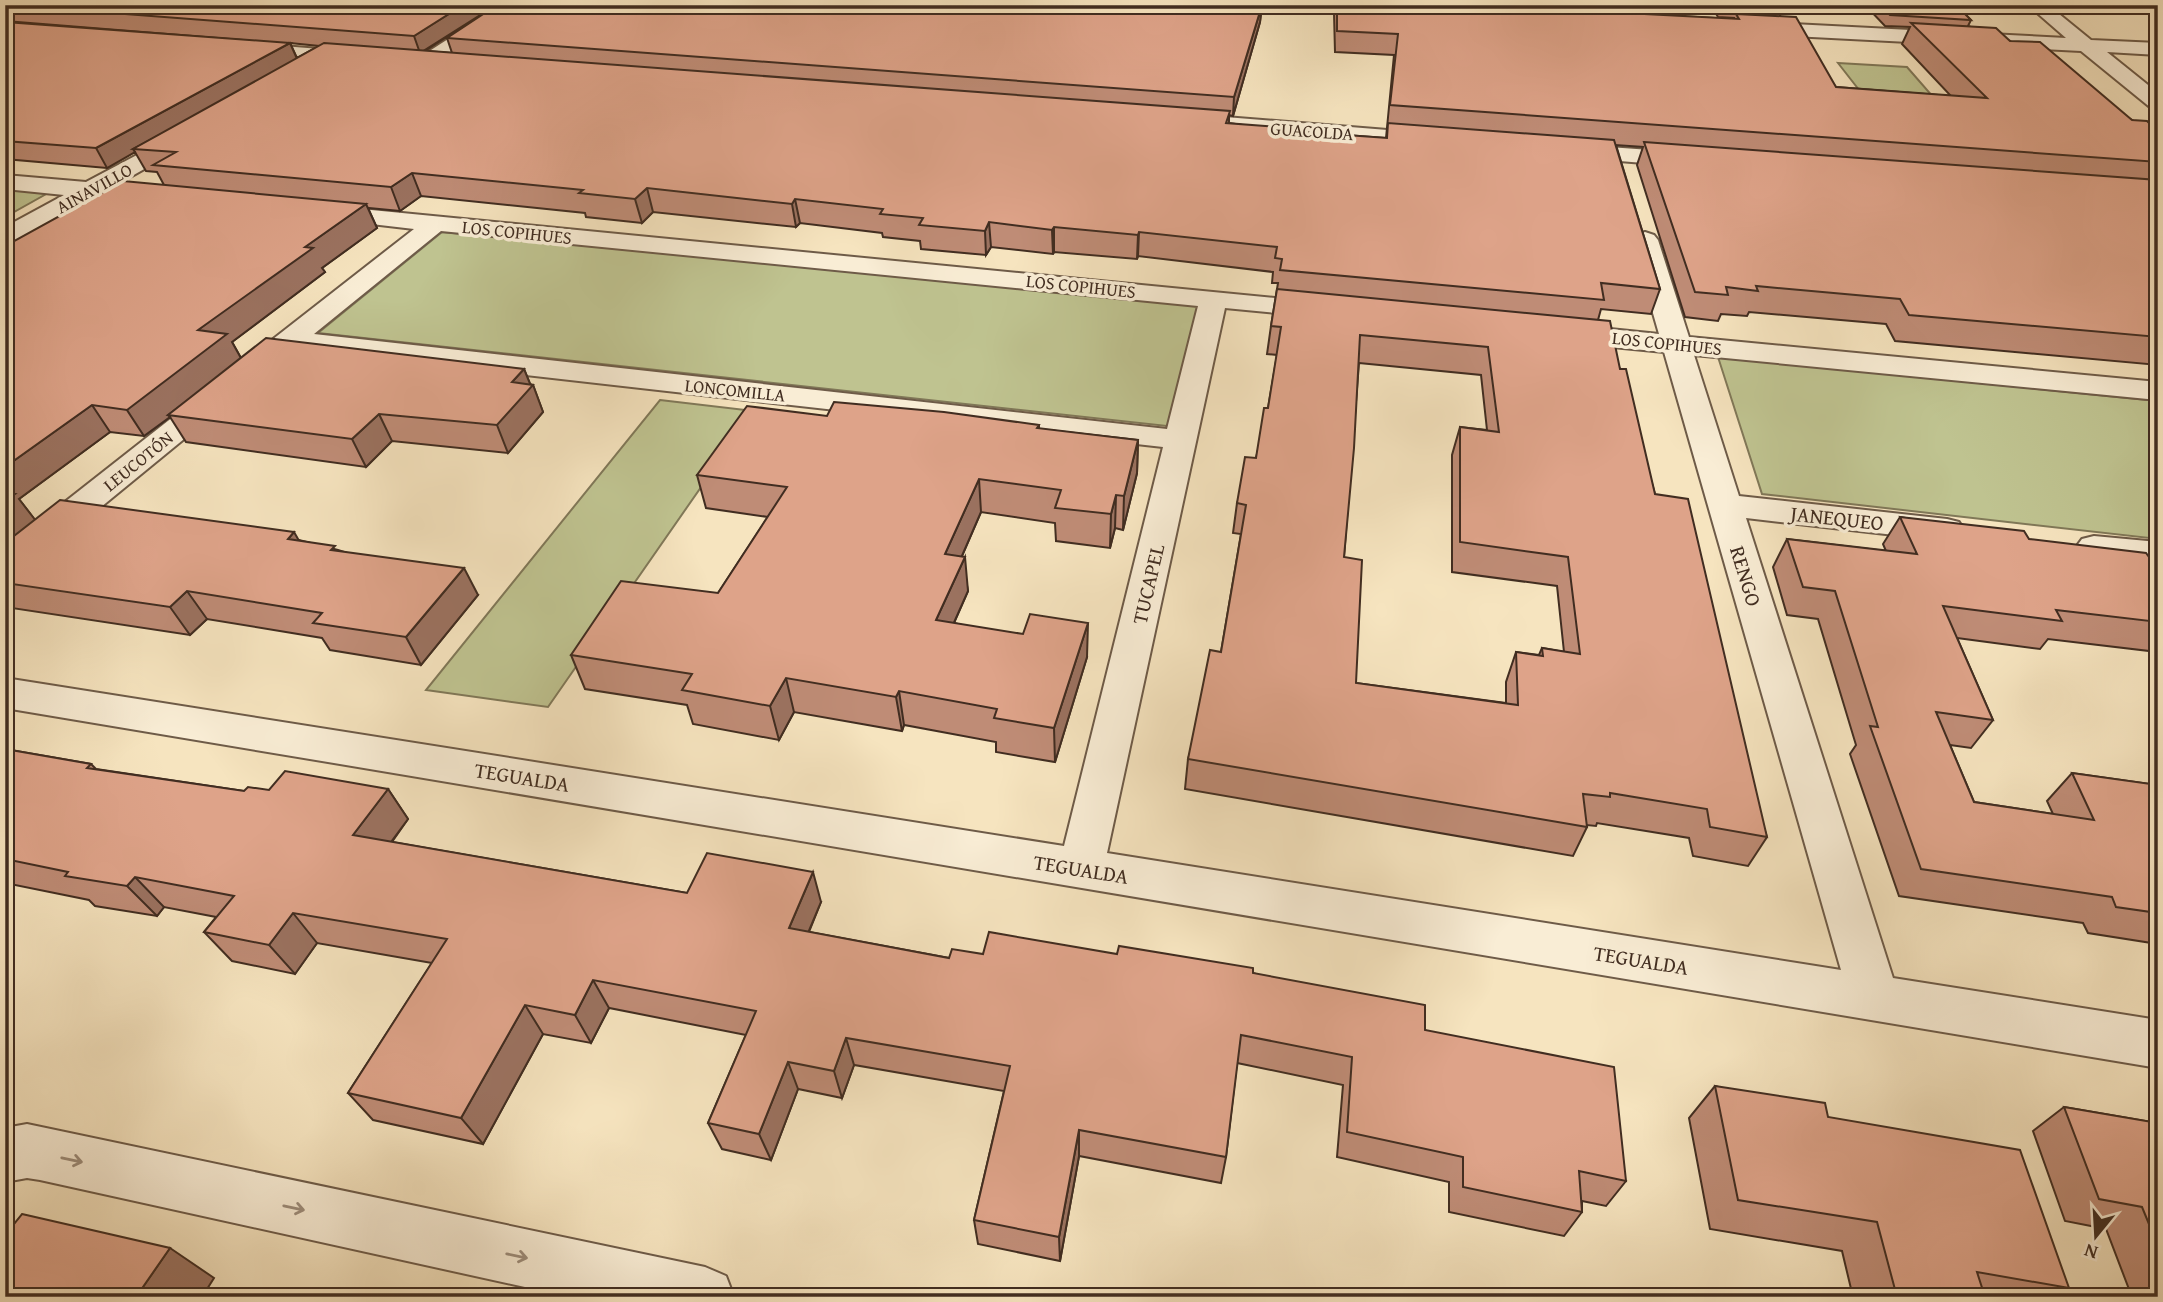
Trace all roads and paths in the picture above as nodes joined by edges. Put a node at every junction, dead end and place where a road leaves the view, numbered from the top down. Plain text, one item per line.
1 (514, 5) edge
2 (1318, 5) edge
3 (1670, 5) edge
4 (2037, 5) edge
5 (1401, 10) edge
6 (1652, 23) edge
7 (1736, 27) edge
8 (2086, 46) junction
9 (221, 47) edge
10 (2158, 50) edge
11 (329, 55) junction
12 (424, 63) junction
13 (461, 66) edge
14 (291, 77) edge
15 (2158, 104) edge
16 (1203, 123) edge
17 (208, 124) edge
18 (1452, 142) edge
19 (1549, 149) edge
20 (1619, 155) junction
21 (1715, 162) edge
22 (5, 182) edge
23 (91, 190) junction
24 (181, 199) edge
25 (301, 211) edge
26 (435, 224) junction
27 (5, 238) edge
28 (1213, 299) junction
29 (1356, 313) edge
30 (1531, 330) edge
31 (290, 340) junction
32 (1676, 344) junction
33 (2158, 391) edge
34 (1181, 440) junction
35 (1725, 505) junction
36 (1979, 534) edge
37 (2062, 543) edge
38 (2158, 554) edge
39 (5, 567) edge
40 (5, 693) edge
41 (1081, 869) junction
42 (1874, 997) junction
43 (2158, 1044) edge
44 (5, 1156) edge
45 (705, 1297) edge

1 - 12 street
2 - 5 street
3 - 6 street
4 - 8 street
7 - 8 street
8 - 10 street
8 - 15 street
9 - 11 street
11 - 12 street
11 - 14 street
12 - 13 street
16 - 18 street, GUACOLDA
17 - 23 street, AINAVILLO
19 - 20 street
20 - 21 street
20 - 32 street, RENGO
22 - 23 street
23 - 24 street
23 - 27 street, AINAVILLO
25 - 26 street, LOS COPIHUES
26 - 28 street, LOS COPIHUES
26 - 31 street, LEUCOTÓN
28 - 29 street, LOS COPIHUES
28 - 34 street, TUCAPEL
30 - 32 street, LOS COPIHUES
31 - 34 street, LONCOMILLA
31 - 39 street, LEUCOTÓN
32 - 33 street, LOS COPIHUES
32 - 35 street, RENGO
34 - 41 street, TUCAPEL
35 - 36 street, JANEQUEO
35 - 42 street, RENGO
37 - 38 street
40 - 41 street, TEGUALDA
41 - 42 street, TEGUALDA
42 - 43 street, TEGUALDA
44 -> 45 street

